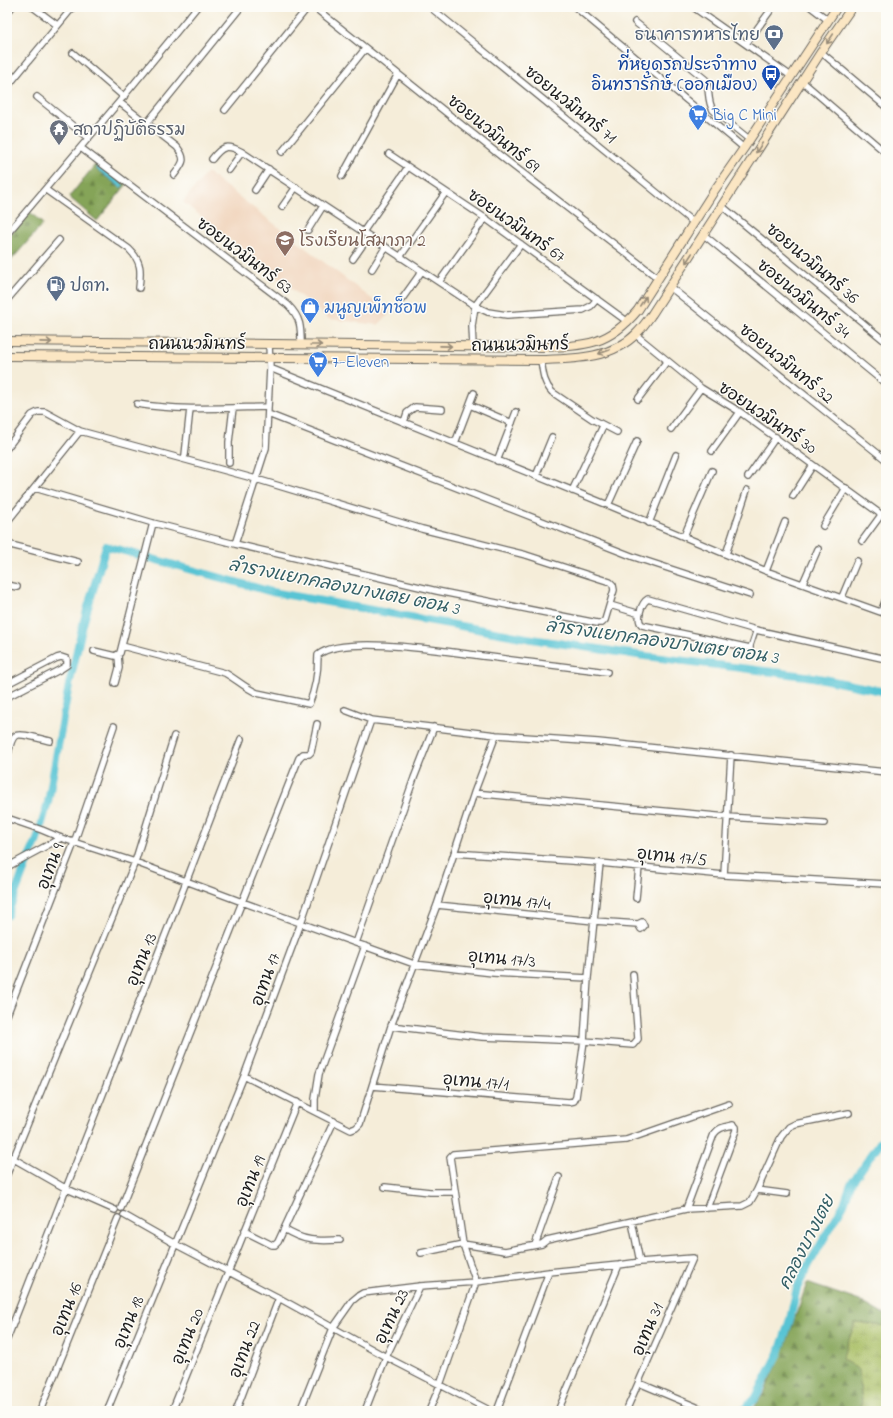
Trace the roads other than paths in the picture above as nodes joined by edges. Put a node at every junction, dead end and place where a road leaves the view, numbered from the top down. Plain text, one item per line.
1 (12, 7) edge
2 (33, 7) edge
3 (72, 7) edge
4 (196, 7) edge
5 (241, 7) edge
6 (308, 7) edge
7 (314, 7) edge
8 (430, 7) edge
9 (575, 7) edge
10 (693, 7) edge
11 (773, 7) edge
12 (811, 7) edge
13 (837, 7) edge
14 (852, 7) edge
15 (7, 13) edge
16 (828, 20) junction
17 (635, 22) dead end
18 (57, 25) junction
19 (746, 44) junction
20 (365, 49) junction
21 (73, 52) dead end
22 (821, 52) junction
23 (398, 74) junction
24 (791, 76) junction
25 (803, 82) junction
26 (7, 87) edge
27 (37, 97) dead end
28 (124, 97) junction
29 (119, 102) junction
30 (886, 107) edge
31 (225, 110) dead end
32 (147, 123) junction
33 (88, 138) junction
34 (750, 140) junction
35 (81, 148) junction
36 (744, 148) junction
37 (242, 152) junction
38 (282, 152) dead end
39 (886, 153) edge
40 (389, 154) dead end
41 (212, 159) dead end
42 (408, 167) junction
43 (269, 169) junction
44 (230, 170) dead end
45 (174, 175) dead end
46 (342, 176) dead end
47 (296, 187) junction
48 (46, 190) junction
49 (255, 190) dead end
50 (446, 192) junction
51 (324, 206) junction
52 (722, 206) junction
53 (282, 207) dead end
54 (485, 218) junction
55 (694, 223) junction
56 (308, 230) dead end
57 (362, 232) junction
58 (7, 234) edge
59 (704, 235) junction
60 (369, 236) junction
61 (59, 240) dead end
62 (521, 244) junction
63 (386, 248) junction
64 (400, 256) junction
65 (353, 259) dead end
66 (372, 269) dead end
67 (422, 271) junction
68 (658, 278) junction
69 (439, 282) junction
70 (670, 287) junction
71 (138, 288) dead end
72 (402, 299) dead end
73 (597, 299) junction
74 (7, 300) edge
75 (475, 306) junction
76 (628, 322) junction
77 (636, 335) junction
78 (7, 341) edge
79 (886, 342) edge
80 (269, 344) junction
81 (301, 345) junction
82 (474, 346) junction
83 (7, 356) edge
84 (269, 358) junction
85 (541, 360) junction
86 (667, 361) junction
87 (270, 368) junction
88 (886, 384) edge
89 (701, 388) junction
90 (474, 394) dead end
91 (638, 398) dead end
92 (137, 404) dead end
93 (470, 405) junction
94 (268, 407) junction
95 (233, 408) junction
96 (190, 409) junction
97 (442, 409) dead end
98 (516, 412) dead end
99 (740, 412) junction
100 (268, 414) junction
101 (404, 422) junction
102 (512, 422) junction
103 (603, 426) junction
104 (671, 429) dead end
105 (80, 431) junction
106 (617, 432) dead end
107 (776, 437) junction
108 (552, 438) dead end
109 (637, 441) dead end
110 (455, 443) junction
111 (7, 448) edge
112 (712, 451) dead end
113 (185, 455) dead end
114 (676, 455) dead end
115 (886, 460) edge
116 (497, 461) junction
117 (230, 463) dead end
118 (813, 465) junction
119 (712, 471) dead end
120 (536, 476) junction
121 (748, 477) dead end
122 (256, 479) junction
123 (35, 488) junction
124 (846, 488) junction
125 (747, 490) dead end
126 (572, 491) junction
127 (793, 496) dead end
128 (608, 505) junction
129 (883, 517) edge
130 (7, 522) edge
131 (785, 522) dead end
132 (153, 523) junction
133 (649, 523) junction
134 (823, 526) dead end
135 (684, 536) junction
136 (862, 541) dead end
137 (7, 544) edge
138 (235, 544) junction
139 (818, 549) dead end
140 (726, 554) junction
141 (857, 561) dead end
142 (78, 562) dead end
143 (766, 571) junction
144 (803, 583) junction
145 (7, 584) edge
146 (17, 587) dead end
147 (750, 595) dead end
148 (842, 597) junction
149 (886, 599) edge
150 (610, 605) junction
151 (883, 613) edge
152 (640, 614) junction
153 (756, 630) junction
154 (122, 646) junction
155 (750, 648) joint
156 (94, 651) dead end
157 (118, 655) junction
158 (886, 659) edge
159 (607, 672) dead end
160 (115, 683) dead end
161 (7, 684) edge
162 (7, 697) edge
163 (345, 710) dead end
164 (372, 720) junction
165 (317, 724) dead end
166 (114, 726) dead end
167 (434, 728) junction
168 (496, 735) junction
169 (174, 736) dead end
170 (241, 739) dead end
171 (50, 741) dead end
172 (731, 755) junction
173 (7, 758) edge
174 (886, 772) edge
175 (474, 793) junction
176 (727, 817) junction
177 (7, 818) edge
178 (824, 823) dead end
179 (61, 838) junction
180 (74, 843) junction
181 (454, 853) junction
182 (135, 862) junction
183 (600, 863) junction
184 (7, 867) edge
185 (639, 867) junction
186 (724, 875) junction
187 (186, 882) junction
188 (886, 884) edge
189 (636, 898) dead end
190 (242, 902) junction
191 (437, 905) junction
192 (594, 922) junction
193 (301, 923) junction
194 (638, 924) dead end
195 (356, 943) junction
196 (365, 946) junction
197 (414, 964) junction
198 (633, 974) dead end
199 (588, 978) junction
200 (7, 1015) edge
201 (391, 1026) junction
202 (584, 1040) junction
203 (244, 1076) junction
204 (372, 1086) junction
205 (297, 1102) junction
206 (729, 1104) dead end
207 (315, 1111) junction
208 (849, 1113) dead end
209 (334, 1122) junction
210 (7, 1155) edge
211 (14, 1158) junction
212 (7, 1174) edge
213 (558, 1177) dead end
214 (385, 1187) dead end
215 (65, 1188) junction
216 (758, 1190) junction
217 (455, 1192) junction
218 (787, 1194) dead end
219 (121, 1208) junction
220 (707, 1208) junction
221 (686, 1209) junction
222 (115, 1210) junction
223 (124, 1215) junction
224 (118, 1218) junction
225 (632, 1222) junction
226 (284, 1229) junction
227 (244, 1231) junction
228 (340, 1240) dead end
229 (175, 1244) junction
230 (463, 1244) junction
231 (535, 1245) junction
232 (421, 1253) dead end
233 (640, 1262) junction
234 (619, 1266) junction
235 (228, 1271) junction
236 (549, 1272) junction
237 (476, 1282) junction
238 (420, 1286) junction
239 (279, 1298) junction
240 (333, 1328) junction
241 (7, 1339) edge
242 (386, 1357) junction
243 (638, 1383) junction
244 (440, 1384) junction
245 (40, 1411) edge
246 (107, 1411) edge
247 (172, 1411) edge
248 (236, 1411) edge
249 (300, 1411) edge
250 (365, 1411) edge
251 (429, 1411) edge
252 (491, 1411) edge
253 (497, 1411) edge
254 (558, 1411) edge
255 (626, 1411) edge
256 (706, 1411) edge

1 - 15 street
2 - 18 street
3 - 18 street
4 - 28 street
5 - 32 street
6 - 31 street
7 - 20 street, ซอยนวมินทร์ 69
8 - 55 street, ซอยนวมินทร์ 71
9 - 36 street
10 - 19 street
11 - 19 street
12 - 16 street
13 - 16 main road, ถนนนวมินทร์
14 -> 22 main road, ถนนนวมินทร์
16 - 24 main road, ถนนนวมินทร์
17 - 34 street
18 - 26 street
19 - 24 street
20 - 23 street, ซอยนวมินทร์ 69
20 - 38 street
21 - 28 street
22 - 25 main road, ถนนนวมินทร์
22 - 30 street
23 - 46 street
23 - 68 street, ซอยนวมินทร์ 69
24 - 34 main road, ถนนนวมินทร์
25 - 39 street
25 -> 52 main road, ถนนนวมินทร์
27 - 33 street
28 - 29 street
29 - 32 street
29 - 33 street
32 - 45 street
33 - 35 street
34 - 36 main road, ถนนนวมินทร์
35 - 48 street
35 - 81 street, ซอยนวมินทร์ 63
36 - 55 main road, ถนนนวมินทร์
37 - 41 street
37 - 43 street
37 - 44 street
40 - 42 street, ซอยนวมินทร์ 67
42 - 50 street, ซอยนวมินทร์ 67
42 - 57 street
43 - 47 street
43 - 49 street
47 - 51 street
47 - 53 street
48 - 58 street
48 - 71 street
50 - 54 street, ซอยนวมินทร์ 67
50 - 64 street
51 - 56 street
51 - 57 street
52 - 59 main road, ถนนนวมินทร์
52 - 79 street, ซอยนวมินทร์ 36
54 - 62 street, ซอยนวมินทร์ 67
54 - 69 street
55 - 68 main road, ถนนนวมินทร์
57 - 60 street
59 -> 70 main road, ถนนนวมินทร์
59 - 88 street, ซอยนวมินทร์ 34
60 - 63 street
60 - 65 street
61 - 74 street
62 - 73 street, ซอยนวมินทร์ 67
62 - 75 street
63 - 64 street
63 - 66 street
64 - 67 street
67 - 69 street
67 - 72 street
76 -> 68 main road, ถนนนวมินทร์
69 - 75 street
70 - 77 main road, ถนนนวมินทร์
70 - 115 street, ซอยนวมินทร์ 32
73 - 75 street
73 - 76 street, ซอยนวมินทร์ 67
75 - 82 street
76 - 82 main road, ถนนนวมินทร์
77 -> 85 main road, ถนนนวมินทร์
77 - 86 street, ซอยนวมินทร์ 30
78 -> 80 main road, ถนนนวมินทร์
80 - 81 main road, ถนนนวมินทร์
80 - 84 street
81 -> 82 main road, ถนนนวมินทร์
83 - 84 main road, ถนนนวมินทร์
84 - 85 main road, ถนนนวมินทร์
84 - 87 street
85 - 103 street
86 - 89 street, ซอยนวมินทร์ 30
86 - 91 street
87 - 94 street
87 - 101 street
89 - 99 street, ซอยนวมินทร์ 30
89 - 104 street
90 - 93 street
92 - 96 street
93 - 102 street
93 - 110 street
94 - 95 street
94 - 100 street
95 - 96 street
95 - 117 street
96 - 113 street
97 - 101 street
98 - 102 street
99 - 107 street, ซอยนวมินทร์ 30
99 - 112 street
100 - 122 street
100 - 147 street
101 - 110 street
102 - 116 street
103 - 106 street
103 - 126 street
105 - 111 street
105 - 122 street
105 - 123 street
107 - 118 street, ซอยนวมินทร์ 30
107 - 121 street
108 - 120 street
109 - 128 street
110 - 116 street
114 - 133 street
116 - 120 street
118 - 124 street, ซอยนวมินทร์ 30
118 - 127 street
119 - 135 street
120 - 126 street
122 - 138 street
122 - 150 street
123 - 130 street
123 - 132 street
124 - 129 street, ซอยนวมินทร์ 30
124 - 134 street
125 - 140 street
126 - 128 street
128 - 133 street
129 - 136 street
131 - 143 street
132 - 138 street
132 - 154 street
133 - 135 street
135 - 140 street
137 - 142 street
138 - 150 street
139 - 144 street
140 - 143 street
141 - 148 street
143 - 144 street
144 - 148 street
145 - 146 street
148 - 151 street
149 - 151 street
150 - 152 street
152 - 153 street
152 - 155 street
153 - 155 street
153 - 158 street
154 - 157 street
154 - 159 street
156 - 157 street
157 - 160 street
161 - 162 street
163 - 164 street
164 - 167 street
164 - 193 street, อุเทน 17
165 - 190 street
166 - 180 street, อุเทน 9
167 - 168 street
167 - 195 street
168 - 172 street
168 - 175 street
169 - 182 street
170 - 187 street, อุเทน 13
171 - 173 street
172 - 174 street
172 - 176 street
175 - 176 street
175 - 181 street
176 - 178 street
176 - 186 street
177 - 179 street, อุเทน 17/3
179 - 180 street, อุเทน 17/3
179 - 184 street
180 - 182 street, อุเทน 17/3
180 - 200 street, อุเทน 9
181 - 183 street, อุเทน 17/5
181 - 191 street
182 - 187 street, อุเทน 17/3
182 - 211 street
183 - 185 street, อุเทน 17/5
183 - 192 street
185 - 186 street, อุเทน 17/5
185 - 189 street
186 - 188 street, อุเทน 17/5
187 - 190 street, อุเทน 17/3
187 - 215 street, อุเทน 13
190 - 193 street, อุเทน 17/3
190 - 219 street
191 - 192 street, อุเทน 17/4
191 - 197 street
192 - 194 street, อุเทน 17/4
192 - 199 street
193 - 195 street, อุเทน 17/3
193 - 203 street, อุเทน 17
195 - 196 street, อุเทน 17/3
196 - 197 street, อุเทน 17/3
196 - 207 street
197 - 199 street, อุเทน 17/3
197 - 201 street
198 - 202 street
199 - 202 street
201 - 202 street
201 - 204 street
202 - 204 street, อุเทน 17/1
203 - 205 street
203 - 229 street, อุเทน 17
204 - 209 street
205 - 207 street
205 - 227 street, อุเทน 19
206 - 217 street
207 - 209 street
208 - 216 street
209 - 226 street
210 - 211 street
211 - 212 street
211 - 215 street
213 - 231 street
214 - 217 street
215 - 222 street
215 - 241 street, อุเทน 13
216 - 218 street
216 - 220 street
217 - 230 street
219 - 222 street
219 - 223 street
220 - 221 street
220 - 221 street
221 - 225 street
222 - 224 street
223 - 224 street
223 - 229 street
224 - 245 street, อุเทน 16
225 - 231 street
225 - 233 street
226 - 227 street
226 - 228 street
227 - 235 street, อุเทน 19
229 - 235 street
229 - 246 street, อุเทน 18
230 - 231 street
230 - 232 street
230 - 237 street
233 - 234 street
233 - 243 street, อุเทน 31
234 - 236 street
234 - 254 street
235 - 239 street
235 - 247 street, อุเทน 20
236 - 237 street
236 - 253 street
237 - 238 street
237 - 244 street
238 - 240 street
238 - 242 street, อุเทน 23
239 - 240 street
239 - 248 street, อุเทน 22
240 - 242 street
240 - 249 street
242 - 244 street
242 - 250 street, อุเทน 23
243 - 255 street, อุเทน 31
243 - 256 street
244 - 251 street
244 - 252 street

